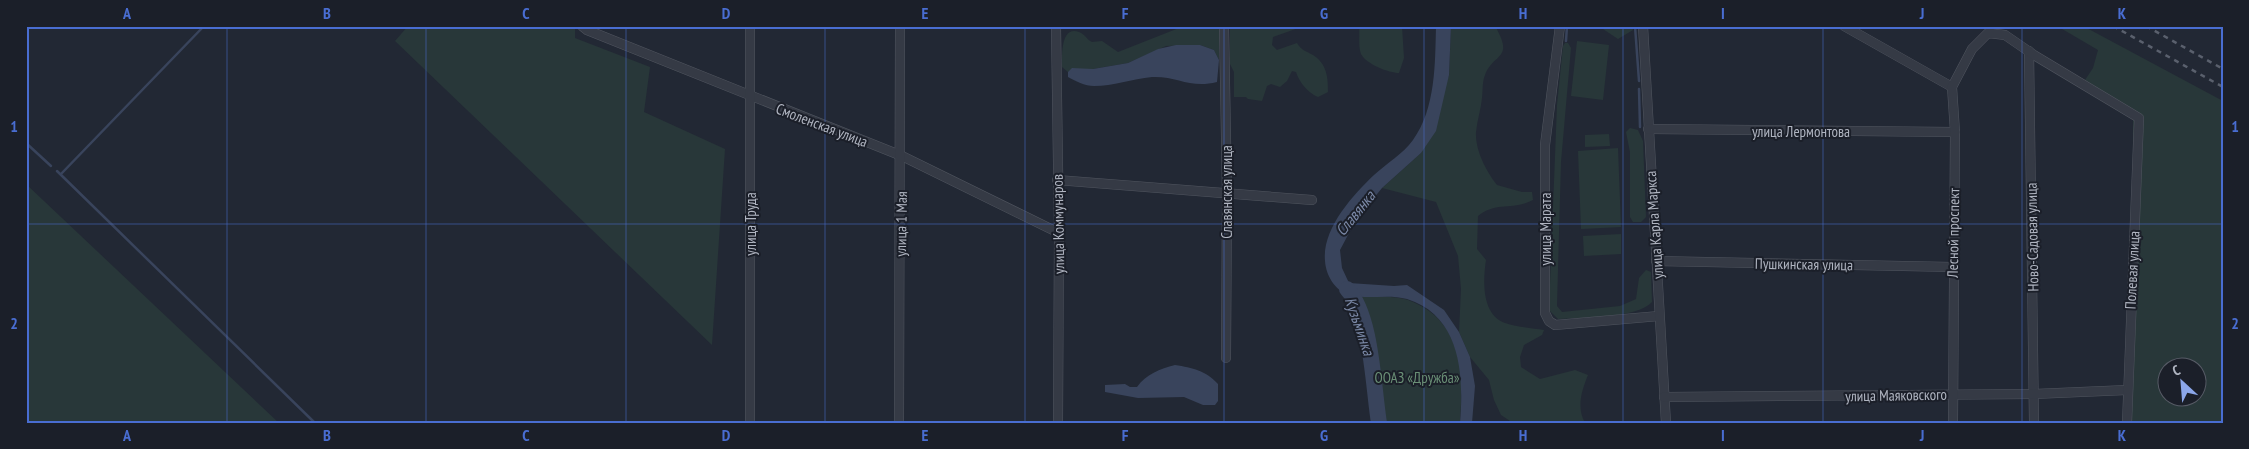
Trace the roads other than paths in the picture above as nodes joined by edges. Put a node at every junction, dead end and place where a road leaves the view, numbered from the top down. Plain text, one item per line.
1 (582, 26) edge
2 (750, 26) edge
3 (900, 26) edge
4 (1056, 26) edge
5 (1224, 26) edge
6 (1560, 26) edge
7 (1643, 26) edge
8 (1844, 26) edge
9 (2029, 51) junction
10 (1952, 87) junction
11 (749, 96) junction
12 (1648, 130) junction
13 (1955, 132) junction
14 (902, 156) junction
15 (1057, 180) junction
16 (1227, 194) junction
17 (1312, 200) dead end
18 (1059, 233) junction
19 (1656, 261) junction
20 (1952, 267) junction
21 (1659, 316) junction
22 (1226, 358) dead end
23 (2127, 390) junction
24 (1954, 394) junction
25 (2034, 394) junction
26 (1664, 398) junction
27 (750, 423) edge
28 (899, 423) edge
29 (1058, 423) edge
30 (1666, 423) edge
31 (1953, 423) edge
32 (2034, 423) edge
33 (2127, 423) edge

1 - 11 street, Смоленская улица
2 - 11 street, улица Труда
3 - 14 street, улица 1 Мая
4 - 15 street, улица Коммунаров
5 - 16 street, Славянская улица
6 - 21 street, улица Марата
7 - 12 street, улица Карла Маркса
8 - 10 street
9 - 10 street
9 - 23 street, Полевая улица
9 - 25 street, Ново-Садовая улица
10 - 13 street, Лесной проспект
11 - 14 street, Смоленская улица
11 - 27 street, улица Труда
12 - 13 street, улица Лермонтова
12 - 19 street, улица Карла Маркса
13 - 20 street, Лесной проспект
14 - 18 street, Смоленская улица
14 - 28 street, улица 1 Мая
15 - 16 street
15 - 18 street, улица Коммунаров
16 - 17 street
16 - 22 street, Славянская улица
18 - 29 street, улица Коммунаров
19 - 20 street, Пушкинская улица
19 - 21 street, улица Карла Маркса
20 - 24 street, Лесной проспект
21 - 26 street, улица Карла Маркса
23 - 25 street, улица Маяковского
23 - 33 street, Полевая улица
24 - 25 street, улица Маяковского
24 - 26 street, улица Маяковского
24 - 31 street, Лесной проспект
25 - 32 street, Ново-Садовая улица
26 - 30 street, улица Карла Маркса

